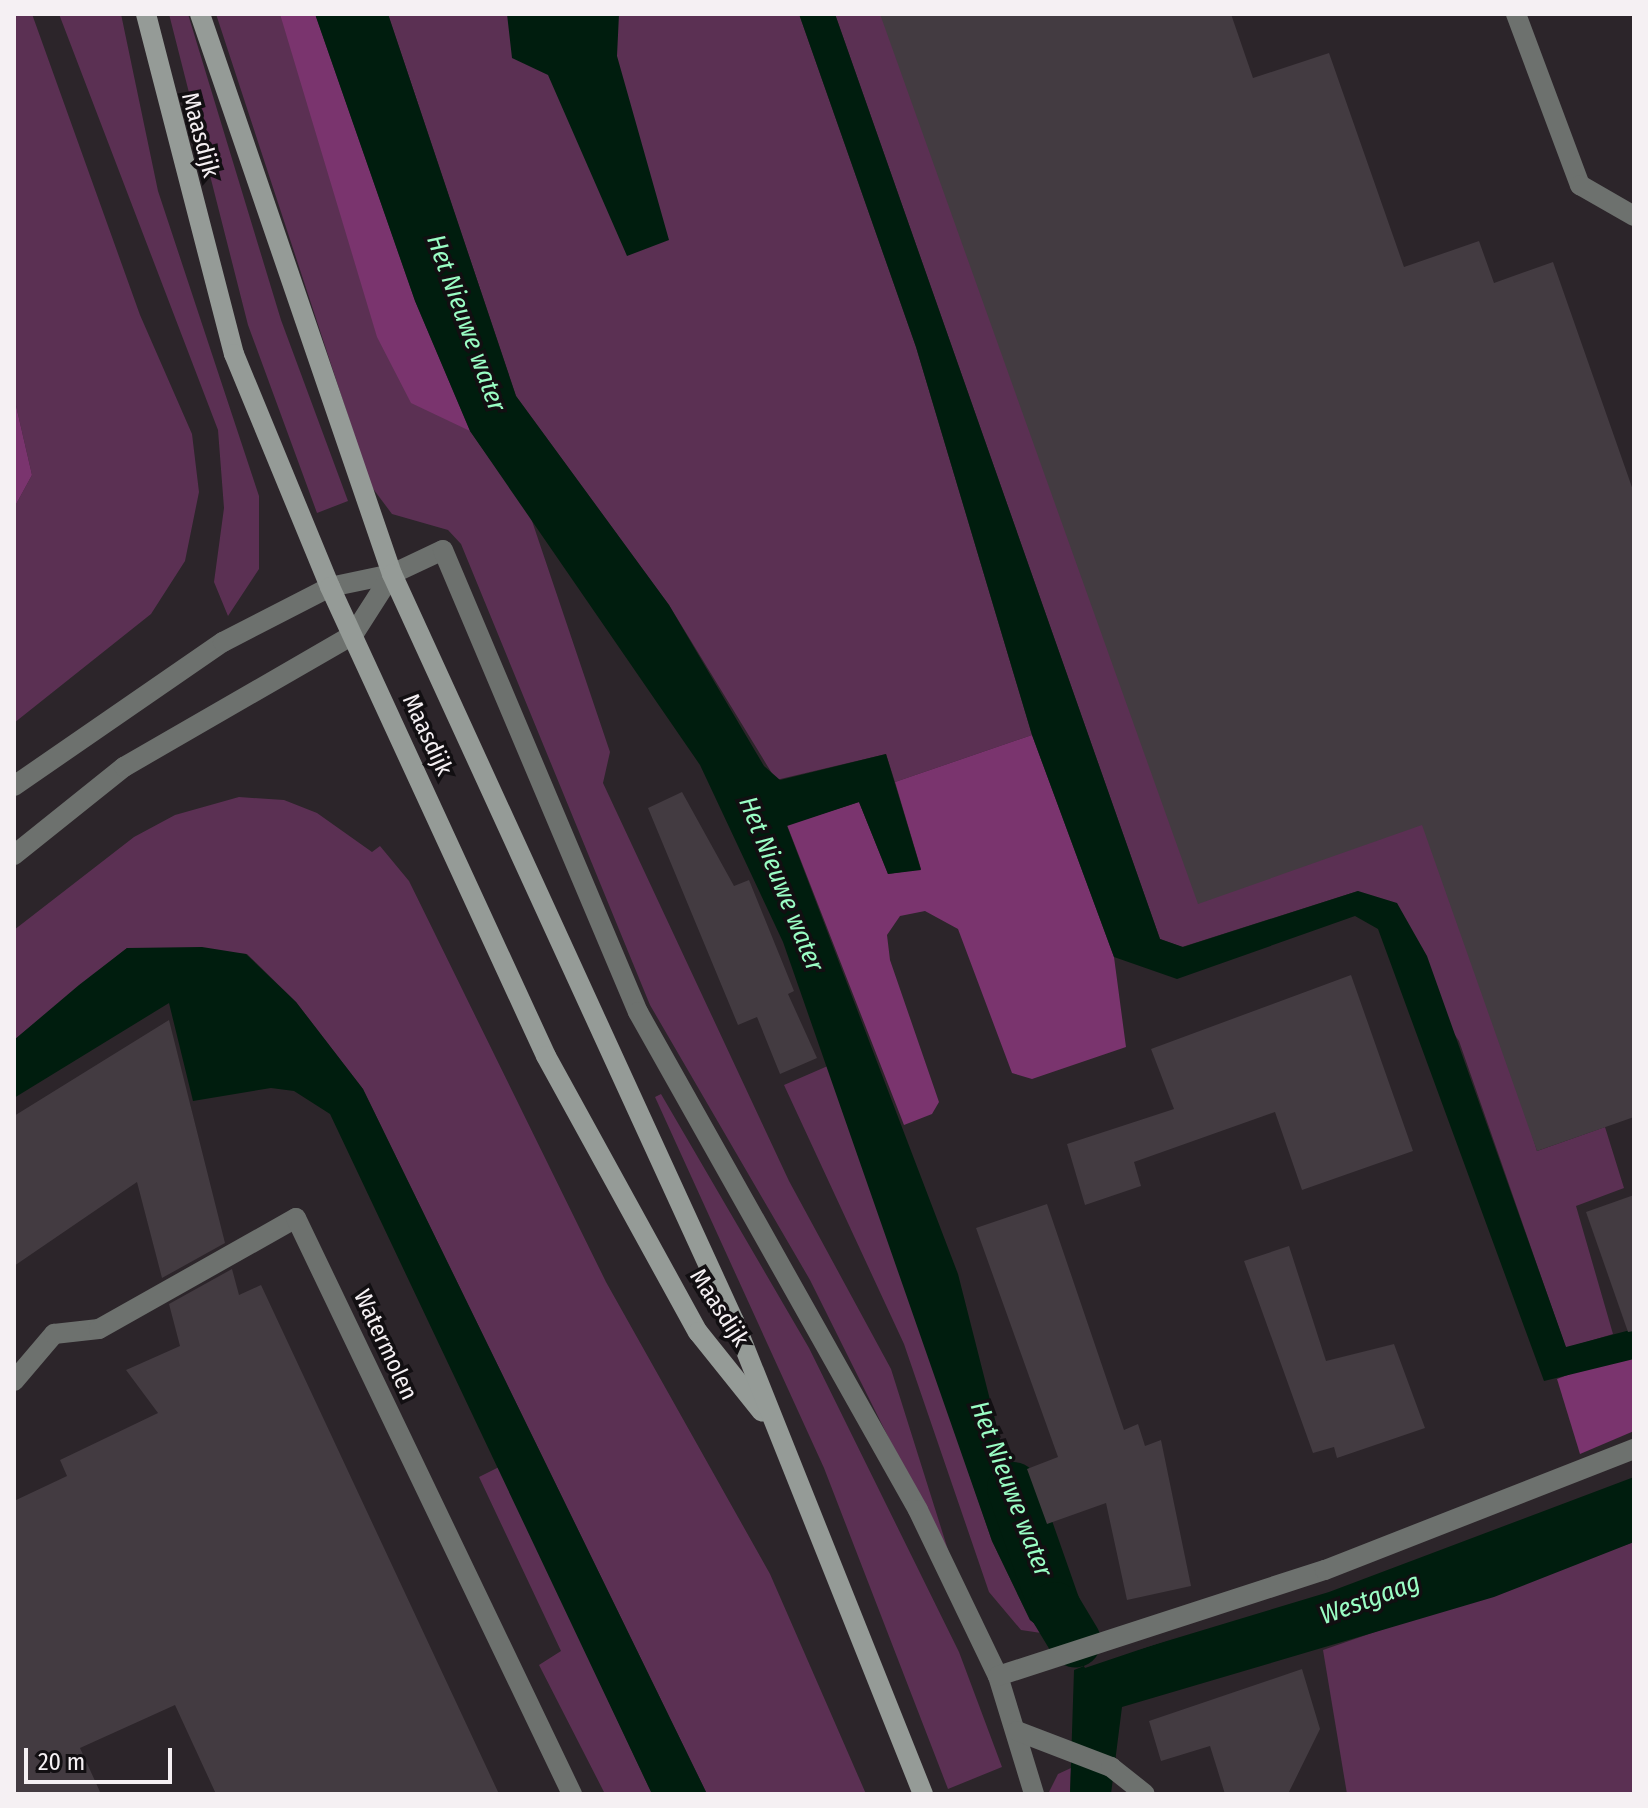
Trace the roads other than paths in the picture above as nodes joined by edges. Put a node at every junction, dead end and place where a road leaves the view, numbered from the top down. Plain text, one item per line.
1 (146, 14) edge
2 (200, 14) edge
3 (1516, 14) edge
4 (1634, 216) edge
5 (392, 574) junction
6 (330, 587) junction
7 (353, 635) junction
8 (14, 786) edge
9 (14, 855) edge
10 (14, 1381) edge
11 (775, 1428) junction
12 (1634, 1449) edge
13 (998, 1676) junction
14 (1017, 1731) junction
15 (572, 1794) edge
16 (923, 1794) edge
17 (1034, 1794) edge
18 (1145, 1794) edge

1 - 6 main road, Maasdijk
2 - 5 main road, Maasdijk
3 - 4 street
5 - 6 street
5 - 7 street
5 - 11 main road, Maasdijk
5 - 13 street
6 - 7 main road, Maasdijk
6 - 8 street
7 - 9 street
7 - 11 main road, Maasdijk
10 - 15 street, Watermolen
11 - 16 main road, Maasdijk
12 - 13 street
13 - 14 street
14 - 17 street
14 - 18 street

